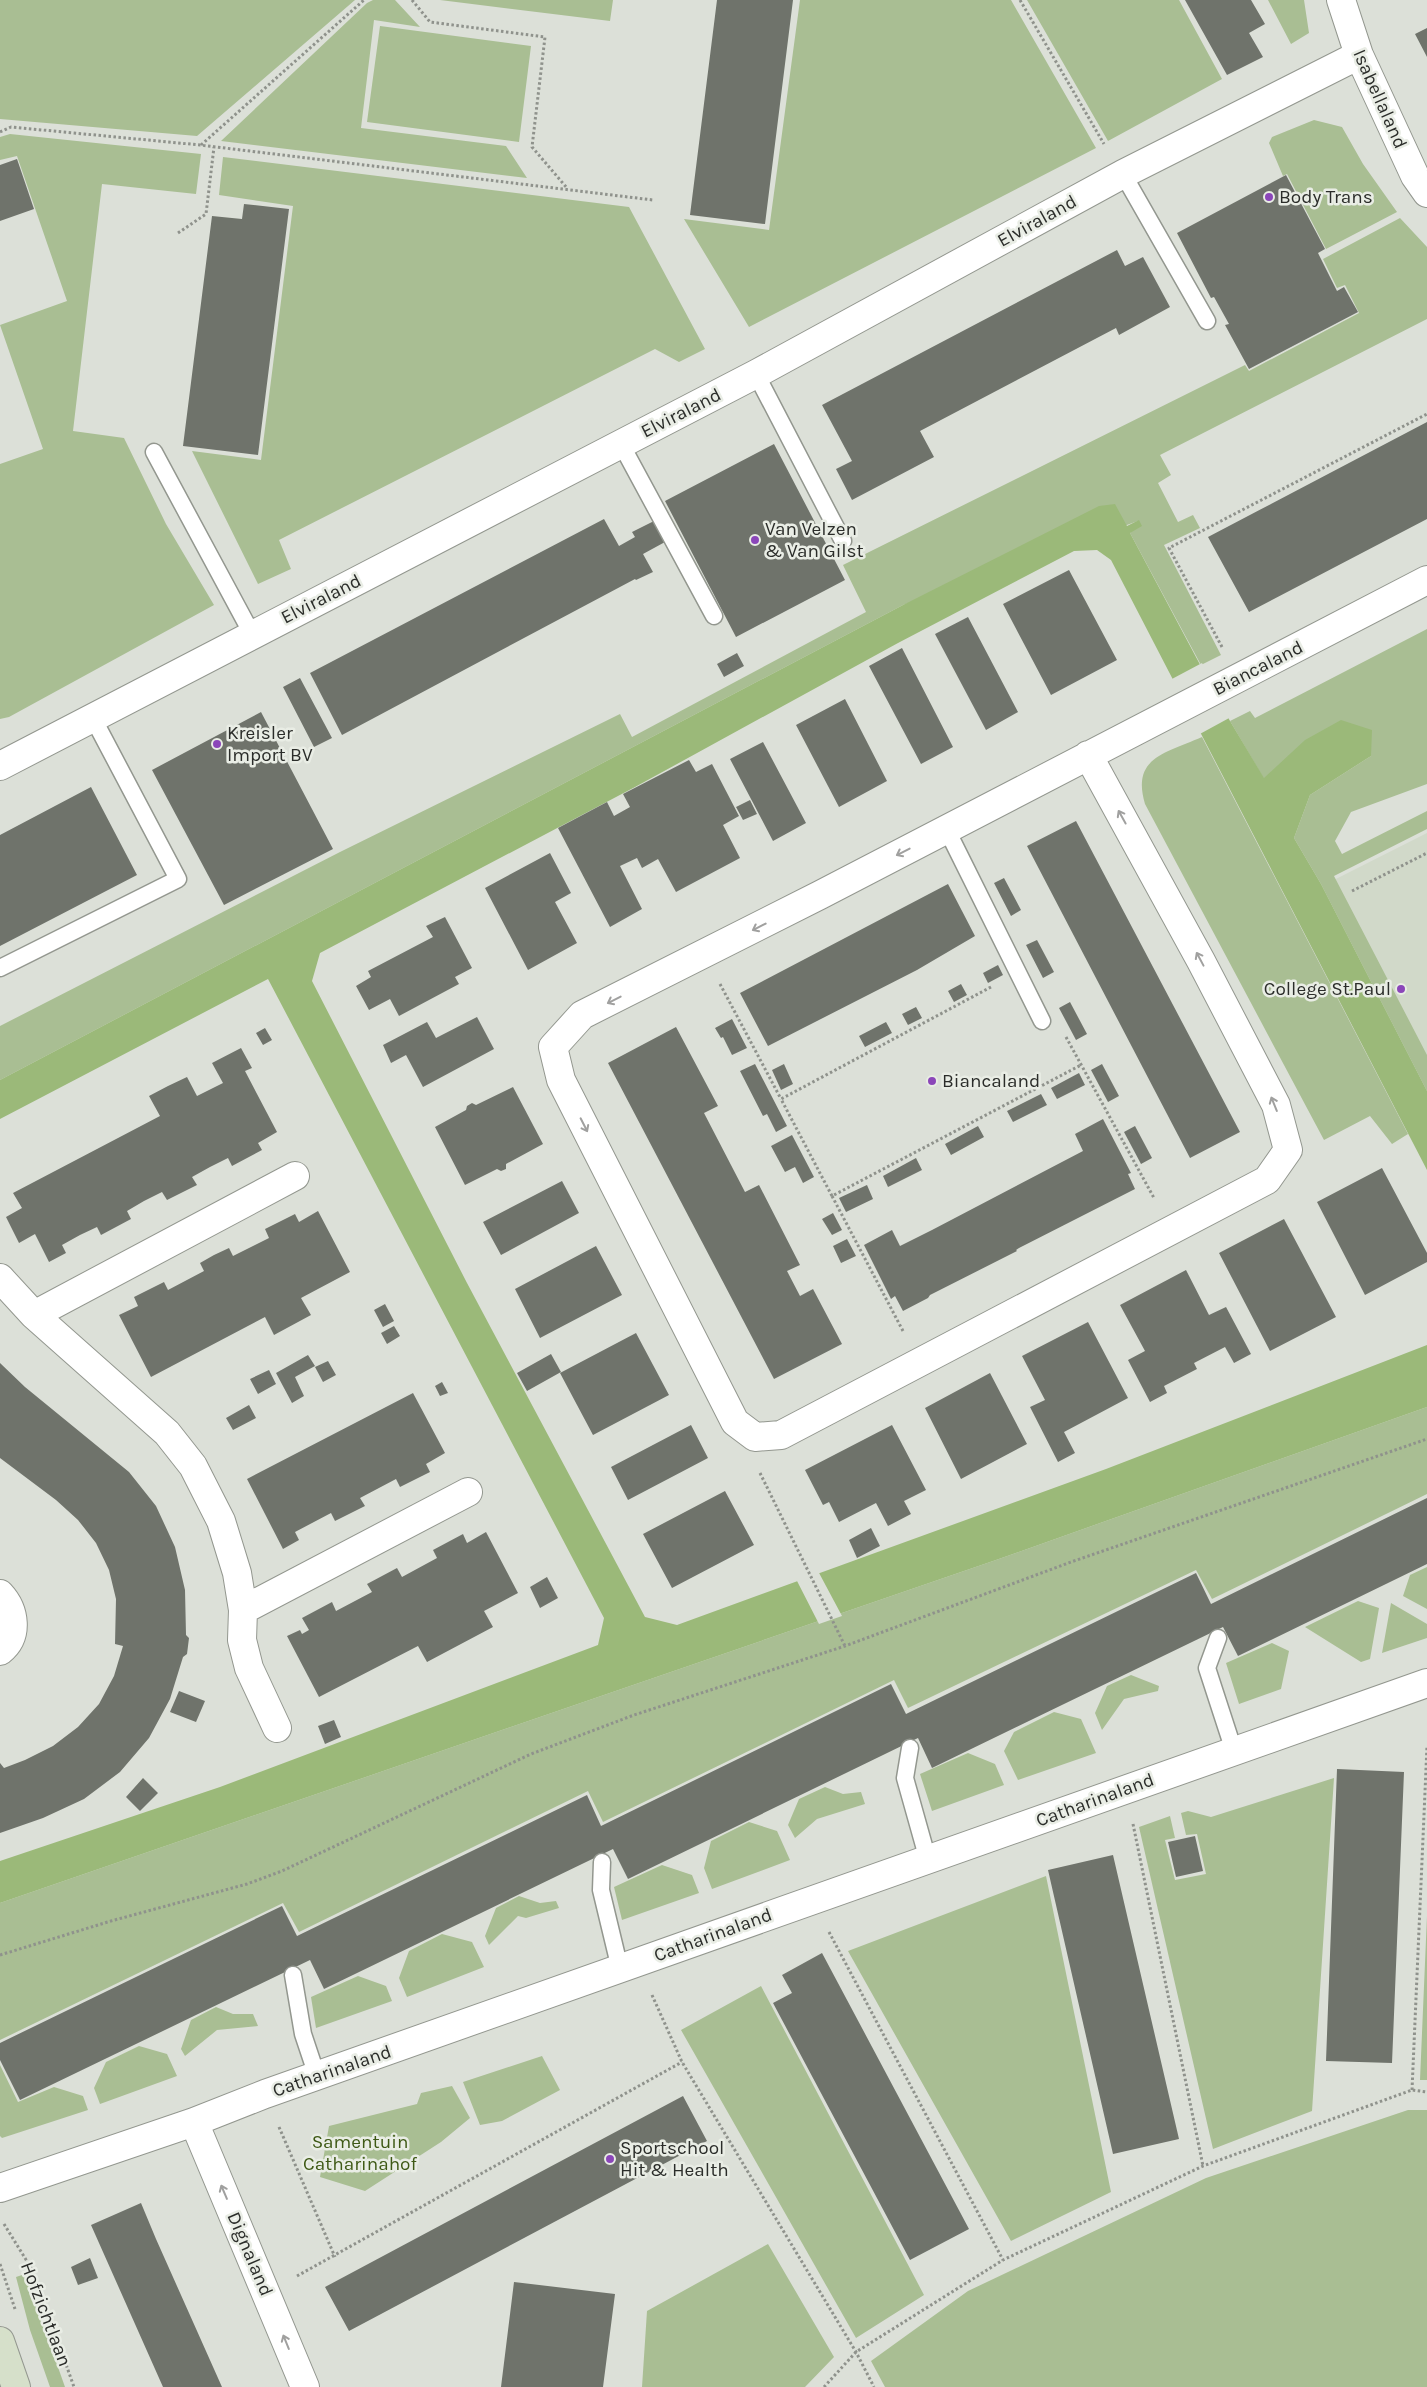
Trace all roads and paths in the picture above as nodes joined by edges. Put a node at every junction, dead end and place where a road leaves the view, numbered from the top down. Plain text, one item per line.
1 (364, 0) edge
2 (412, 0) edge
3 (1020, 0) edge
4 (1341, 0) edge
5 (1359, 55) junction
6 (0, 132) edge
7 (200, 145) junction
8 (214, 147) junction
9 (1123, 174) junction
10 (568, 188) junction
11 (1427, 194) edge
12 (653, 200) dead end
13 (178, 233) dead end
14 (1207, 321) dead end
15 (756, 374) junction
16 (1427, 414) edge
17 (622, 444) junction
18 (154, 452) dead end
19 (843, 541) dead end
20 (1427, 580) edge
21 (714, 616) dead end
22 (252, 634) junction
23 (1237, 679) junction
24 (93, 718) junction
25 (1088, 754) junction
26 (0, 766) edge
27 (947, 830) junction
28 (1427, 853) edge
29 (1352, 891) dead end
30 (704, 954) junction
31 (0, 968) edge
32 (1018, 973) junction
33 (1042, 1021) dead end
34 (781, 1099) junction
35 (295, 1176) dead end
36 (832, 1196) junction
37 (1172, 1230) junction
38 (1, 1280) edge
39 (34, 1314) junction
40 (920, 1363) junction
41 (755, 1436) junction
42 (1427, 1439) edge
43 (468, 1492) dead end
44 (0, 1594) edge
45 (243, 1610) junction
46 (1218, 1638) dead end
47 (845, 1646) junction
48 (0, 1651) edge
49 (1427, 1683) edge
50 (276, 1728) dead end
51 (1427, 1746) edge
52 (910, 1748) dead end
53 (1234, 1751) junction
54 (1126, 1790) junction
55 (928, 1860) junction
56 (602, 1862) dead end
57 (812, 1900) junction
58 (0, 1955) edge
59 (629, 1965) junction
60 (292, 1975) dead end
61 (682, 2062) junction
62 (317, 2076) junction
63 (1412, 2090) junction
64 (1427, 2092) edge
65 (265, 2094) junction
66 (194, 2122) junction
67 (1203, 2166) junction
68 (0, 2188) edge
69 (0, 2217) edge
70 (335, 2257) junction
71 (1003, 2260) junction
72 (266, 2293) junction
73 (0, 2341) edge
74 (856, 2352) junction
75 (16, 2387) edge
76 (74, 2387) edge
77 (305, 2387) edge
78 (824, 2387) edge
79 (874, 2387) edge

1 - 7 path
2 - 10 path
3 - 9 path
4 - 5 street, Isabellaland
5 - 9 street, Elviraland
5 - 11 street, Isabellaland
6 - 7 path
7 - 8 path
8 - 10 path
8 - 13 path
9 - 14 lane
9 - 15 street, Elviraland
10 - 12 path
15 - 17 street, Elviraland
15 - 19 lane
16 - 23 path
17 - 21 lane
17 - 22 street, Elviraland
18 - 22 lane
20 - 23 street, Biancaland
22 - 24 street, Elviraland
23 - 25 street, Biancaland
24 - 26 street, Elviraland
24 - 31 lane
25 - 27 street, Biancaland
37 -> 25 street
27 -> 30 street, Biancaland
27 - 32 lane
28 - 29 path
30 - 34 path
30 -> 41 street, Biancaland
32 - 33 lane
32 - 34 path
34 - 36 path
35 - 39 street
36 - 37 path
36 - 40 path
37 - 40 street
38 - 39 street
39 - 45 street
40 - 41 street
41 - 47 path
42 - 47 path
43 - 45 street
44 - 48 street
45 - 50 street
46 - 53 lane
47 - 58 path
49 - 53 street, Catharinaland
51 - 63 path
52 - 55 lane
53 - 54 street, Catharinaland
54 - 55 street, Catharinaland
54 - 67 path
55 - 57 street, Catharinaland
56 - 59 lane
57 - 59 street, Catharinaland
57 - 71 path
59 - 61 path
59 - 62 street, Catharinaland
60 - 62 lane
61 - 70 path
61 - 74 path
62 - 65 street, Catharinaland
63 - 64 path
63 - 67 path
65 - 66 street, Catharinaland
65 - 70 path
66 - 68 street, Catharinaland
72 -> 66 street, Dignaland
67 - 71 path
69 - 76 path, Hofzichtlaan
70 - 72 path
71 - 74 path
77 -> 72 street, Dignaland
73 - 75 main road
74 - 78 path
74 - 79 path

